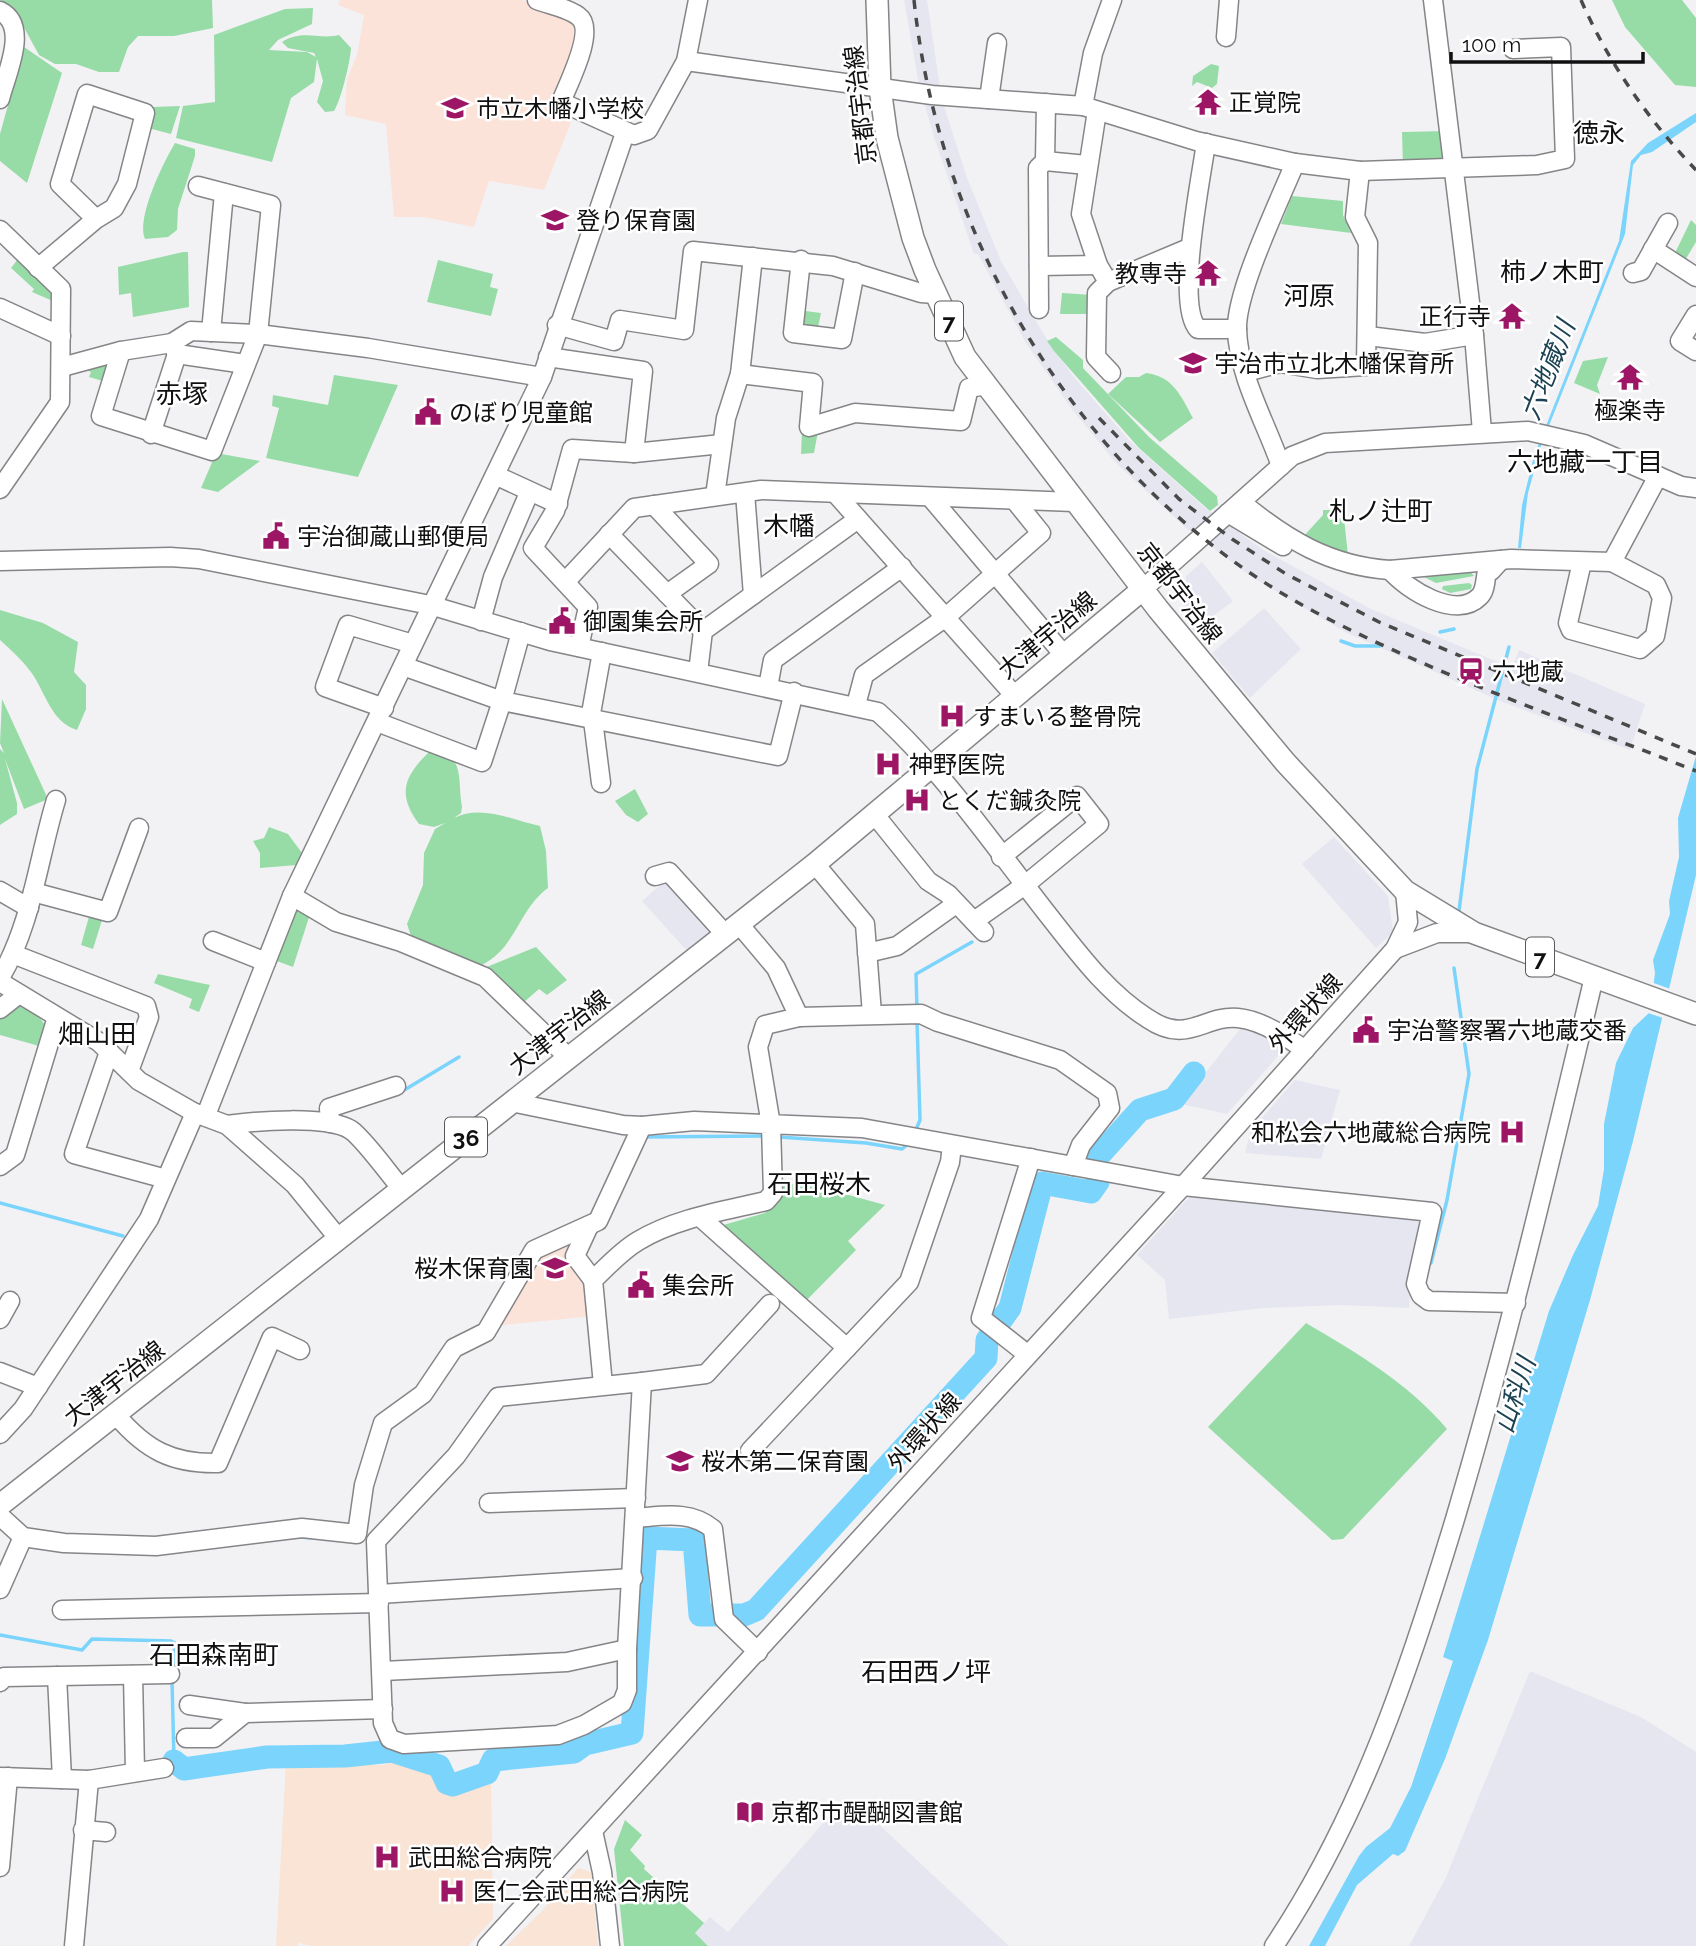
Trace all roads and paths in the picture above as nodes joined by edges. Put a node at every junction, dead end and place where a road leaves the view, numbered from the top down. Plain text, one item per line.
1 (537, 0) edge
2 (698, 0) edge
3 (877, 0) edge
4 (1112, 0) edge
5 (1229, 0) edge
6 (1433, 0) edge
7 (0, 11) edge
8 (1226, 37) dead end
9 (997, 43) dead end
10 (1513, 49) dead end
11 (686, 61) junction
12 (880, 88) junction
13 (0, 99) edge
14 (989, 99) junction
15 (1046, 103) junction
16 (1090, 108) junction
17 (625, 133) junction
18 (1206, 143) junction
19 (1045, 161) junction
20 (1294, 163) junction
21 (1087, 165) junction
22 (1452, 169) junction
23 (1360, 171) junction
24 (198, 186) dead end
25 (224, 192) junction
26 (96, 219) junction
27 (1668, 223) dead end
28 (0, 230) edge
29 (1189, 248) junction
30 (1653, 249) junction
31 (753, 257) junction
32 (801, 260) junction
33 (1098, 265) junction
34 (1039, 266) junction
35 (38, 268) junction
36 (855, 272) junction
37 (1633, 273) dead end
38 (1696, 277) edge
39 (1108, 282) junction
40 (936, 294) junction
41 (0, 308) edge
42 (1039, 309) dead end
43 (1696, 314) edge
44 (557, 325) junction
45 (1237, 329) junction
46 (211, 332) junction
47 (258, 334) junction
48 (1474, 335) junction
49 (61, 336) junction
50 (1367, 336) junction
51 (174, 349) junction
52 (121, 351) junction
53 (1696, 351) edge
54 (548, 357) junction
55 (245, 363) junction
56 (62, 367) junction
57 (1246, 372) junction
58 (1111, 373) dead end
59 (740, 374) junction
60 (542, 377) junction
61 (987, 386) junction
62 (1482, 432) junction
63 (151, 434) junction
64 (722, 444) junction
65 (634, 453) junction
66 (1281, 466) junction
67 (495, 475) junction
68 (1658, 476) junction
69 (1696, 488) edge
70 (0, 489) edge
71 (529, 493) junction
72 (745, 493) junction
73 (836, 494) junction
74 (715, 496) junction
75 (931, 498) junction
76 (1016, 502) junction
77 (1074, 502) junction
78 (558, 504) junction
79 (654, 505) junction
80 (1235, 508) junction
81 (859, 519) junction
82 (609, 534) junction
83 (1513, 560) junction
84 (0, 561) edge
85 (1582, 562) junction
86 (1612, 562) junction
87 (902, 568) junction
88 (1390, 570) junction
89 (995, 575) junction
90 (566, 581) junction
91 (1143, 589) junction
92 (667, 594) junction
93 (753, 595) junction
94 (430, 606) junction
95 (946, 617) junction
96 (481, 621) junction
97 (703, 631) junction
98 (521, 632) junction
99 (413, 644) junction
100 (579, 647) junction
101 (602, 652) junction
102 (1064, 655) junction
103 (402, 666) junction
104 (698, 672) junction
105 (768, 687) junction
106 (794, 692) junction
107 (1015, 696) junction
108 (502, 701) junction
109 (856, 705) junction
110 (380, 715) junction
111 (592, 719) junction
112 (931, 768) junction
113 (601, 783) dead end
114 (56, 800) dead end
115 (875, 815) junction
116 (139, 828) dead end
117 (1001, 857) junction
118 (815, 864) junction
119 (655, 876) dead end
120 (1025, 885) junction
121 (0, 891) edge
122 (1405, 891) junction
123 (292, 896) junction
124 (31, 900) junction
125 (956, 904) junction
126 (732, 929) junction
127 (1474, 933) junction
128 (213, 941) dead end
129 (1395, 949) junction
130 (867, 953) junction
131 (13, 954) junction
132 (266, 962) junction
133 (1601, 979) junction
134 (0, 980) edge
135 (19, 994) junction
136 (0, 1010) edge
137 (1693, 1012) edge
138 (872, 1014) junction
139 (57, 1017) junction
140 (799, 1017) junction
141 (1305, 1050) junction
142 (109, 1052) junction
143 (569, 1058) junction
144 (129, 1071) junction
145 (396, 1086) dead end
146 (512, 1102) junction
147 (200, 1114) junction
148 (329, 1118) junction
149 (227, 1125) junction
150 (771, 1125) junction
151 (642, 1126) junction
152 (952, 1145) junction
153 (1031, 1158) junction
154 (0, 1166) edge
155 (1088, 1169) junction
156 (166, 1178) junction
157 (1183, 1186) junction
158 (401, 1188) junction
159 (700, 1217) junction
160 (588, 1228) junction
161 (339, 1239) junction
162 (593, 1280) junction
163 (10, 1301) dead end
164 (1516, 1303) junction
165 (770, 1304) dead end
166 (0, 1319) edge
167 (846, 1348) junction
168 (300, 1350) dead end
169 (1027, 1354) junction
170 (0, 1372) edge
171 (642, 1382) junction
172 (603, 1385) junction
173 (38, 1387) junction
174 (116, 1415) junction
175 (0, 1434) edge
176 (750, 1451) dead end
177 (636, 1498) junction
178 (488, 1503) dead end
179 (0, 1505) edge
180 (0, 1516) edge
181 (635, 1518) junction
182 (357, 1534) junction
183 (23, 1537) junction
184 (376, 1541) junction
185 (632, 1578) junction
186 (0, 1589) edge
187 (379, 1599) junction
188 (62, 1611) dead end
189 (627, 1649) junction
190 (758, 1652) junction
191 (383, 1671) junction
192 (170, 1674) dead end
193 (132, 1675) junction
194 (57, 1676) junction
195 (0, 1682) edge
196 (189, 1704) dead end
197 (383, 1709) junction
198 (245, 1713) junction
199 (186, 1738) dead end
200 (164, 1768) dead end
201 (135, 1772) junction
202 (4, 1777) edge
203 (62, 1779) junction
204 (89, 1780) junction
205 (83, 1830) junction
206 (593, 1831) junction
207 (106, 1832) dead end
208 (0, 1867) edge
209 (74, 1946) edge
210 (487, 1946) edge
211 (610, 1946) edge
212 (1274, 1946) edge

1 - 17 street
2 - 11 street
3 - 12 main road, 京都宇治線 / 7
4 - 16 street
5 - 8 street
6 - 22 street
7 - 13 street
9 - 14 street
10 - 22 street
11 - 12 street
11 - 17 street
12 - 14 street
12 - 40 main road, 京都宇治線 / 7
14 - 15 street
15 - 16 street
15 - 19 street
16 - 18 street
16 - 21 street
17 - 44 street
18 - 20 street
18 - 29 street
19 - 21 street
19 - 34 street
20 - 23 street
20 - 45 street
21 - 33 street
22 - 23 street
22 - 48 street
23 - 50 street
24 - 25 street
25 - 46 street
25 - 47 street
26 - 26 street
26 - 35 street
27 - 30 street
28 - 35 street
29 - 39 street
29 - 45 street
30 - 37 street
30 - 38 street
31 - 32 street
31 - 44 street
31 - 59 street
32 - 36 street
32 - 36 street
33 - 34 street
33 - 39 street
34 - 42 street
35 - 49 street
36 - 40 street
39 - 58 street
40 - 61 main road, 京都宇治線 / 7
41 - 49 street
43 - 53 street
44 - 54 street
45 - 57 street
46 - 47 street
46 - 51 street
47 - 55 street
47 - 60 street
48 - 50 street
48 - 62 street
49 - 56 street
50 - 57 street
51 - 52 street
51 - 55 street
51 - 63 street
52 - 56 street
52 - 63 street
54 - 60 street
54 - 65 street
55 - 63 street
56 - 70 street
57 - 66 street
59 - 61 street
59 - 64 street
60 - 67 street
61 - 77 main road, 京都宇治線 / 7
62 - 66 street
62 - 68 street
64 - 65 street
64 - 74 street
65 - 78 street
66 - 80 street
67 - 71 street
67 - 94 street
68 - 69 street
68 - 86 street
71 - 78 street
71 - 96 street
72 - 73 street
72 - 74 street
72 - 93 street
73 - 75 street
73 - 81 street
74 - 79 street
75 - 76 street
75 - 89 street
76 - 77 street
76 - 89 street
77 - 91 main road, 京都宇治線 / 7
78 - 90 street
79 - 82 street
79 - 92 street
80 - 88 street
80 - 91 street
81 - 87 street
81 - 93 street
82 - 90 street
82 - 92 street
83 - 85 street
83 - 88 street
83 - 88 street
84 - 94 street
85 - 86 street
85 - 86 street
87 - 95 street
87 - 105 street
89 - 95 street
89 - 102 street
90 - 100 street
91 - 102 main road, 大津宇治線 / 36
91 - 122 main road, 京都宇治線 / 7
92 - 97 street
93 - 97 street
94 - 96 street
94 - 99 street
95 - 107 street
95 - 109 street
96 - 98 street
97 - 104 street
98 - 100 street
98 - 108 street
99 - 103 street
99 - 110 street
100 - 101 street
101 - 104 street
101 - 111 street
102 - 107 main road, 大津宇治線 / 36
103 - 108 street
103 - 110 street
104 - 105 street
105 - 106 street
106 - 109 street
106 - 111 street
107 - 112 main road, 大津宇治線 / 36
108 - 110 street
108 - 111 street
109 - 112 street
110 - 123 street
111 - 113 street
112 - 115 main road, 大津宇治線 / 36
112 - 117 street
114 - 124 street
115 - 118 main road, 大津宇治線 / 36
115 - 125 street
116 - 124 street
117 - 120 street
117 - 120 street
118 - 126 main road, 大津宇治線 / 36
118 - 130 street
119 - 126 street
120 - 125 street
120 - 141 street
121 - 124 street
122 - 127 main road, 京都宇治線 / 7
122 - 129 street, 外環状線
123 - 132 street
123 - 143 street
124 - 131 street
125 - 130 street
126 - 140 street
126 - 143 main road, 大津宇治線 / 36
127 - 129 street, 外環状線
127 - 133 main road, 京都宇治線 / 7
128 - 132 street
129 - 141 street, 外環状線
130 - 138 street
131 - 134 street
131 - 144 street
132 - 147 street
133 - 137 main road, 京都宇治線 / 7
133 - 164 street
134 - 135 street
135 - 136 street
135 - 139 street
138 - 140 street
138 - 155 street
139 - 142 street
139 - 154 street
140 - 150 street
141 - 157 street, 外環状線
142 - 144 street
142 - 156 street
143 - 146 main road, 大津宇治線 / 36
144 - 147 street
145 - 148 street
146 - 151 street
146 - 158 main road, 大津宇治線 / 36
147 - 149 street
147 - 156 street
148 - 149 street
148 - 158 street
149 - 161 street
150 - 151 street
150 - 152 street
150 - 159 street
151 - 160 street
152 - 153 street
152 - 167 street
153 - 155 street
153 - 169 street
155 - 157 street
156 - 173 street
157 - 164 street
157 - 169 street, 外環状線
158 - 161 main road, 大津宇治線 / 36
159 - 162 street
159 - 167 street
160 - 162 street
160 - 182 street
161 - 174 main road, 大津宇治線 / 36
162 - 172 street
163 - 166 street
164 - 212 street
165 - 171 street
167 - 176 street
168 - 174 street
169 - 190 street, 外環状線
170 - 173 street
171 - 172 street
171 - 177 street
172 - 184 street
173 - 175 street
174 - 179 main road, 大津宇治線 / 36
177 - 178 street
177 - 181 street
180 - 183 street
181 - 185 street
181 - 190 street
182 - 183 street
182 - 184 street
183 - 186 street
184 - 187 street
185 - 187 street
185 - 189 street
187 - 188 street
187 - 191 street
189 - 191 street
189 - 197 street
190 - 206 street, 外環状線
191 - 197 street
192 - 193 street
193 - 194 street
193 - 201 street
194 - 195 street
194 - 203 street
196 - 198 street
197 - 198 street
198 - 199 street
200 - 201 street
201 - 204 street
202 - 203 street
202 - 208 street
203 - 204 street
204 - 205 street
205 - 207 street
205 - 209 street
206 - 210 street, 外環状線
206 - 211 street

